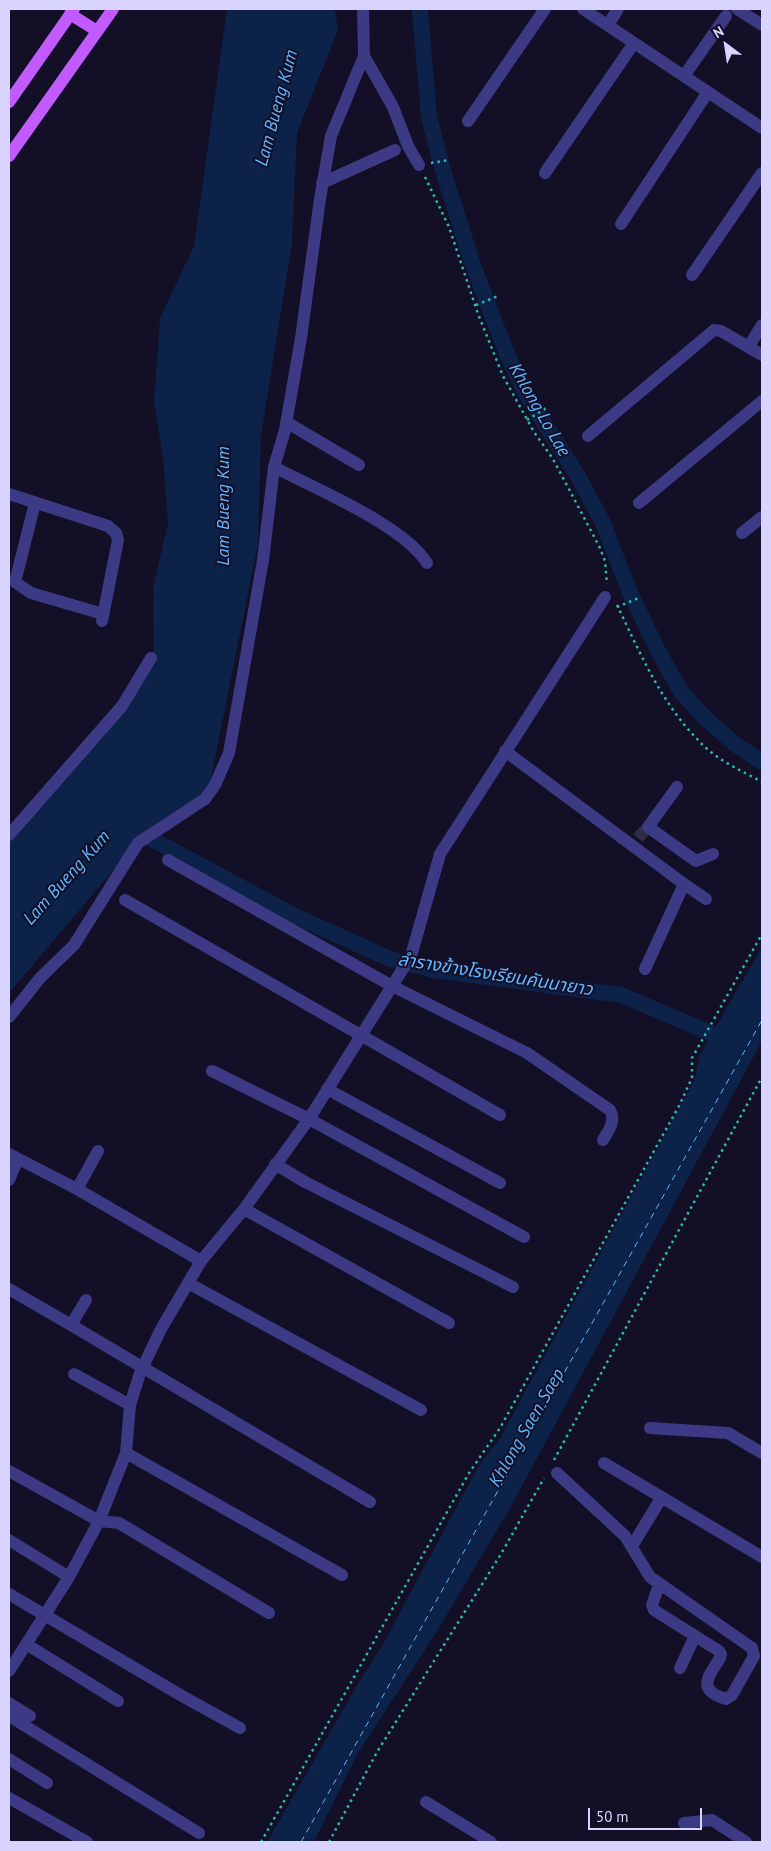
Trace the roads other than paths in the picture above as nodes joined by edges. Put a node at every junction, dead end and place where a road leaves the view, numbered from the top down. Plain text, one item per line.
1 (113, 9) edge
2 (363, 9) edge
3 (545, 9) edge
4 (583, 9) edge
5 (618, 9) edge
6 (72, 11) edge
7 (731, 12) edge
8 (762, 25) edge
9 (608, 26) junction
10 (97, 31) junction
11 (634, 43) junction
12 (364, 56) junction
13 (684, 76) junction
14 (708, 92) junction
15 (9, 102) edge
16 (468, 122) dead end
17 (762, 128) edge
18 (395, 150) dead end
19 (9, 156) edge
20 (424, 164) road end
21 (545, 173) dead end
22 (762, 173) edge
23 (322, 183) junction
24 (621, 224) dead end
25 (692, 275) dead end
26 (762, 325) edge
27 (748, 346) junction
28 (762, 355) edge
29 (762, 401) edge
30 (286, 422) junction
31 (588, 436) dead end
32 (359, 465) dead end
33 (274, 467) junction
34 (9, 494) edge
35 (35, 503) junction
36 (639, 503) dead end
37 (762, 517) edge
38 (742, 533) dead end
39 (427, 562) dead end
40 (609, 596) road end
41 (151, 658) dead end
42 (505, 751) junction
43 (677, 787) dead end
44 (9, 835) edge
45 (640, 835) junction
46 (713, 854) dead end
47 (168, 860) dead end
48 (684, 884) junction
49 (706, 898) dead end
50 (125, 900) dead end
51 (645, 969) dead end
52 (392, 986) junction
53 (9, 1017) edge
54 (361, 1034) junction
55 (212, 1071) dead end
56 (328, 1089) junction
57 (500, 1115) dead end
58 (309, 1119) junction
59 (603, 1140) dead end
60 (98, 1151) dead end
61 (13, 1157) edge
62 (275, 1164) junction
63 (9, 1180) edge
64 (500, 1183) dead end
65 (77, 1189) junction
66 (244, 1209) junction
67 (524, 1237) dead end
68 (201, 1261) junction
69 (188, 1283) junction
70 (513, 1287) dead end
71 (9, 1289) edge
72 (86, 1300) dead end
73 (449, 1323) dead end
74 (71, 1325) junction
75 (143, 1366) junction
76 (74, 1374) dead end
77 (130, 1405) junction
78 (421, 1410) dead end
79 (650, 1428) dead end
80 (126, 1453) junction
81 (762, 1453) edge
82 (604, 1463) dead end
83 (9, 1471) edge
84 (557, 1473) dead end
85 (662, 1497) junction
86 (370, 1502) dead end
87 (99, 1520) junction
88 (9, 1540) edge
89 (632, 1546) junction
90 (762, 1557) edge
91 (342, 1575) dead end
92 (69, 1576) junction
93 (659, 1585) junction
94 (9, 1594) edge
95 (269, 1613) dead end
96 (44, 1616) junction
97 (695, 1636) junction
98 (26, 1644) junction
99 (680, 1668) dead end
100 (9, 1671) edge
101 (118, 1701) dead end
102 (9, 1703) edge
103 (9, 1716) edge
104 (30, 1716) dead end
105 (240, 1728) dead end
106 (9, 1759) edge
107 (46, 1783) dead end
108 (9, 1798) edge
109 (426, 1802) dead end
110 (684, 1823) dead end
111 (199, 1834) dead end
112 (86, 1842) edge
113 (492, 1842) edge
114 (746, 1842) edge

1 - 10 main road
2 - 12 street
3 - 16 street
4 - 9 street
5 - 9 street
6 - 10 main road
6 - 15 main road
7 - 8 street
7 - 13 street
9 - 11 street
10 - 19 main road
11 - 13 street
11 - 21 street
12 - 20 street
12 - 23 street
13 - 14 street
14 - 17 street
14 - 24 street
18 - 23 street
22 - 25 street
23 - 30 street
26 - 27 street
27 - 28 street
27 - 31 street
29 - 36 street
30 - 32 street
30 - 33 street
33 - 39 street
33 - 53 street
34 - 35 street
35 - 35 street
37 - 38 street
40 - 42 street
41 - 44 street
42 - 45 street
42 - 52 street
43 - 45 street
45 - 46 street
45 - 48 street
47 - 52 street
48 - 49 street
48 - 51 street
50 - 54 street
52 - 54 street
52 - 59 street
54 - 56 street
54 - 57 street
55 - 58 street
56 - 58 street
56 - 64 street
58 - 62 street
58 - 67 street
60 - 65 street
61 - 63 street
61 - 65 street
62 - 66 street
62 - 70 street
65 - 68 street
66 - 68 street
66 - 73 street
68 - 69 street
69 - 75 street
69 - 78 street
71 - 74 street
72 - 74 street
74 - 75 street
75 - 77 street
75 - 86 street
76 - 77 street
77 - 80 street
79 - 81 street
80 - 87 street
80 - 91 street
82 - 85 street
83 - 87 street
84 - 89 street
85 - 89 street
85 - 90 street
87 - 92 street
87 - 95 street
88 - 92 street
89 - 93 street
92 - 96 street
93 - 97 street
93 - 97 street
94 - 96 street
96 - 98 street
96 - 105 street
97 - 99 street
98 - 100 street
98 - 101 street
102 - 104 street
103 - 111 street
106 - 107 street
108 - 112 street
109 - 113 street
110 - 114 street

